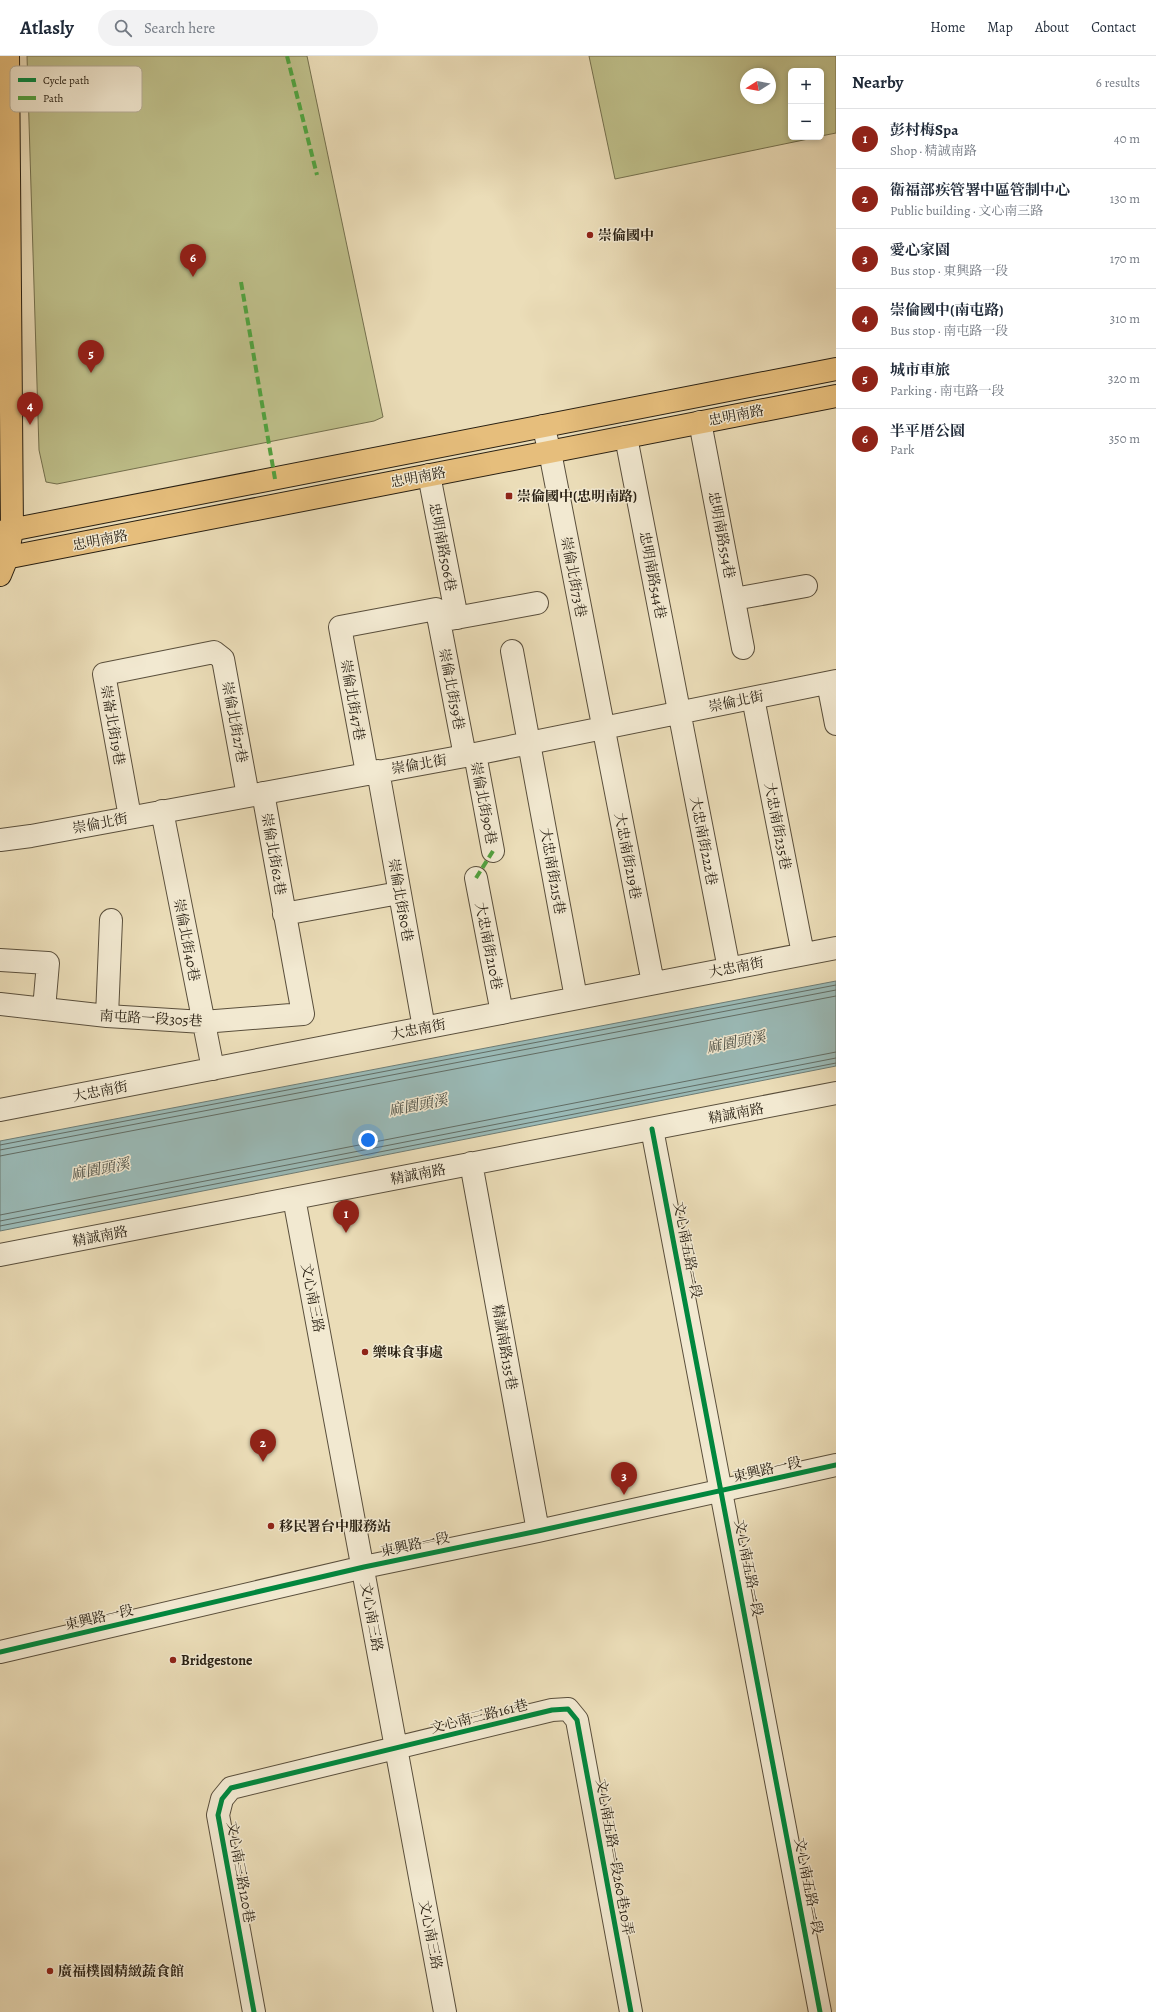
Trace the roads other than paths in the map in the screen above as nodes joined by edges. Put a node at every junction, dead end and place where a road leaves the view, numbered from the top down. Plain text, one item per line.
1 (8, 56) edge
2 (836, 370) edge
3 (836, 396) edge
4 (700, 422) junction
5 (543, 426) junction
6 (626, 437) junction
7 (550, 452) junction
8 (429, 475) junction
9 (6, 531) edge
10 (2, 564) edge
11 (806, 586) dead end
12 (734, 599) junction
13 (537, 603) dead end
14 (448, 620) junction
15 (340, 627) joint
16 (743, 648) dead end
17 (512, 651) dead end
18 (214, 652) joint
19 (832, 682) edge
20 (752, 698) junction
21 (680, 713) junction
22 (836, 724) edge
23 (603, 728) junction
24 (529, 743) junction
25 (470, 755) junction
26 (372, 772) junction
27 (256, 794) junction
28 (162, 811) junction
29 (130, 817) junction
30 (0, 840) edge
31 (493, 851) dead end
32 (476, 878) dead end
33 (399, 893) junction
34 (284, 914) junction
35 (111, 920) dead end
36 (836, 948) edge
37 (803, 954) junction
38 (0, 960) edge
39 (730, 969) junction
40 (653, 983) junction
41 (576, 998) junction
42 (0, 1004) edge
43 (44, 1009) junction
44 (502, 1013) junction
45 (303, 1014) joint
46 (107, 1016) junction
47 (203, 1022) junction
48 (424, 1028) junction
49 (213, 1069) junction
50 (836, 1093) edge
51 (0, 1110) edge
52 (652, 1129) junction
53 (471, 1163) junction
54 (294, 1198) junction
55 (0, 1255) edge
56 (836, 1465) edge
57 (722, 1491) junction
58 (538, 1532) junction
59 (364, 1567) junction
60 (0, 1652) edge
61 (568, 1710) joint
62 (396, 1748) junction
63 (254, 2012) edge
64 (445, 2012) edge
65 (631, 2012) edge
66 (820, 2012) edge

1 - 9 main road
2 - 5 main road, 忠明南路
3 - 4 main road, 忠明南路
4 - 6 main road, 忠明南路
4 - 12 street, 忠明南路554巷
5 - 7 street, 崇倫北街73巷
5 - 9 main road, 忠明南路
6 - 7 main road, 忠明南路
6 - 21 street, 忠明南路544巷
7 - 8 main road, 忠明南路
7 - 23 street, 崇倫北街73巷
8 - 10 main road, 忠明南路
8 - 14 street, 忠明南路506巷
9 - 10 main road
11 - 12 street
12 - 16 street, 忠明南路554巷
13 - 14 street
14 - 15 street, 忠明南路506巷
14 - 25 street, 崇倫北街59巷
15 - 26 street, 崇倫北街47巷
17 - 24 street, 大忠南街215巷
18 - 27 street, 崇倫北街27巷
18 - 29 street, 崇崙北街19巷
19 - 20 street, 崇倫北街
19 - 22 street
20 - 21 street, 崇倫北街
20 - 37 street, 大忠南街235巷
21 - 23 street, 崇倫北街
21 - 39 street, 大忠南街222巷
23 - 24 street, 崇倫北街
23 - 40 street, 大忠南街219巷
24 - 25 street, 崇倫北街
24 - 41 street, 大忠南街215巷
25 - 26 street, 崇倫北街
25 - 31 street, 崇倫北街90巷
26 - 27 street, 崇倫北街
26 - 33 street, 崇倫北街80巷
27 - 28 street, 崇倫北街
27 - 34 street, 崇倫北街62巷
28 - 29 street, 崇倫北街
28 - 47 street, 崇倫北街40巷
29 - 30 street, 崇倫北街
32 - 44 street, 大忠南街210巷
33 - 34 street, 崇倫北街62巷
33 - 48 street, 崇倫北街80巷
34 - 45 street, 崇倫北街62巷
35 - 46 street
36 - 37 street, 大忠南街
37 - 39 street, 大忠南街
38 - 43 street
39 - 40 street, 大忠南街
40 - 41 street, 大忠南街
41 - 44 street, 大忠南街
42 - 43 street, 南屯路一段305巷
43 - 46 street, 南屯路一段305巷
44 - 48 street, 大忠南街
45 - 47 street, 南屯路一段305巷
46 - 47 street, 南屯路一段305巷
47 - 49 street, 崇倫北街40巷
48 - 49 street, 大忠南街
49 - 51 street, 大忠南街
50 - 52 street, 精誠南路
52 - 53 street, 精誠南路
52 - 57 street, 文心南五路一段
53 - 54 street, 精誠南路
53 - 58 street, 精誠南路135巷
54 - 55 street, 精誠南路
54 - 59 street, 文心南三路
56 - 57 street, 東興路一段
57 - 58 street, 東興路一段
57 - 66 street, 文心南五路一段
58 - 59 street, 東興路一段
59 - 60 street, 東興路一段
59 - 62 street, 文心南三路
61 - 62 street, 文心南三路161巷
61 - 65 street, 文心南五路一段260巷10弄
62 - 63 street, 文心南三路120巷
62 - 64 street, 文心南三路

